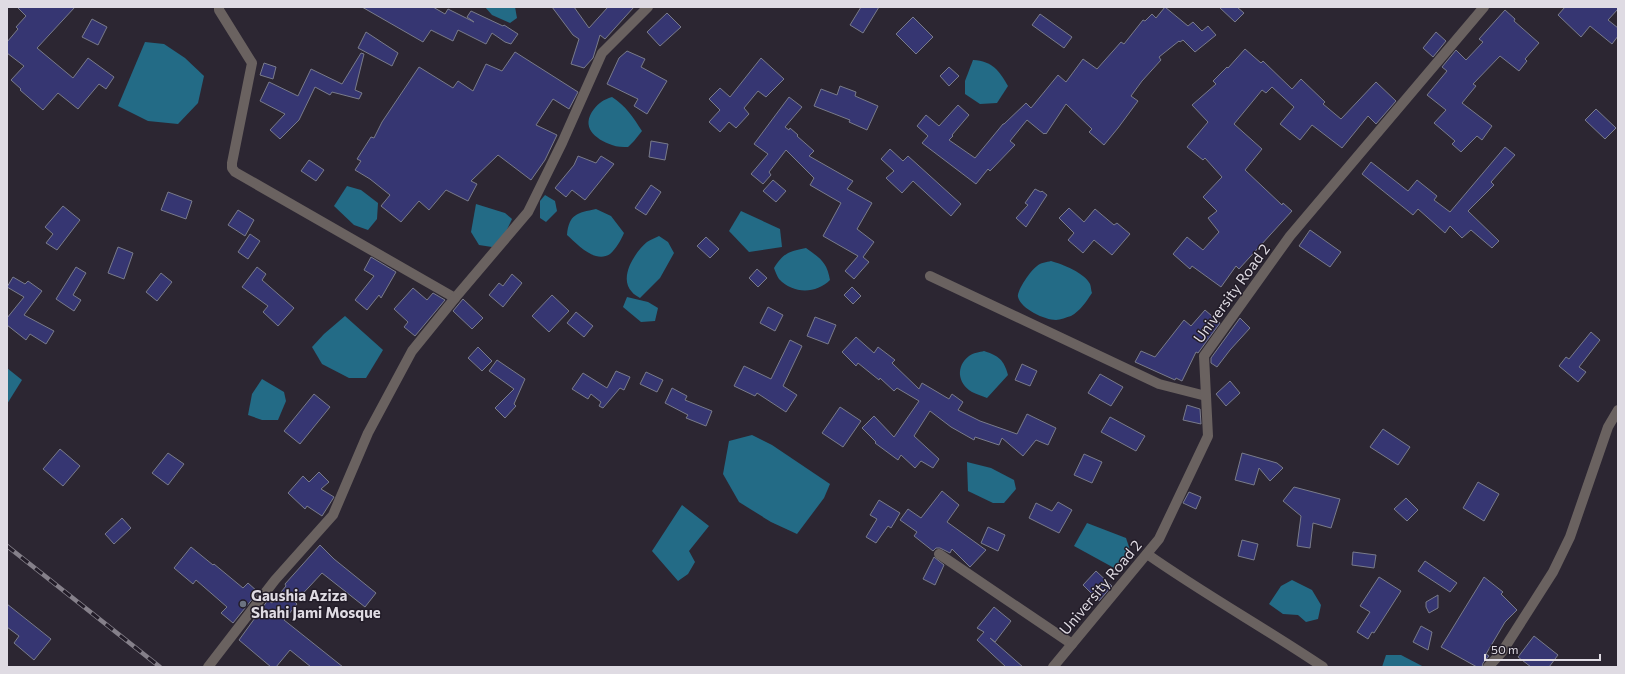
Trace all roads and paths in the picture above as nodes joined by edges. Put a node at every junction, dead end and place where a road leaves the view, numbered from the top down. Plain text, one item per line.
1 (219, 7) edge
2 (648, 7) edge
3 (1484, 7) edge
4 (930, 276) dead end
5 (455, 298) junction
6 (1206, 396) junction
7 (1618, 410) edge
8 (939, 554) dead end
9 (1147, 554) junction
10 (1072, 644) junction
11 (208, 667) edge
12 (1053, 667) edge
13 (1323, 667) edge
14 (1488, 667) edge

1 - 5 street
2 - 5 street
3 - 6 street, University Road 2
4 - 6 street
5 - 11 street
6 - 9 street, University Road 2
7 - 14 street
8 - 10 street
9 - 10 street, University Road 2
9 - 13 street
10 - 12 street, University Road 2

